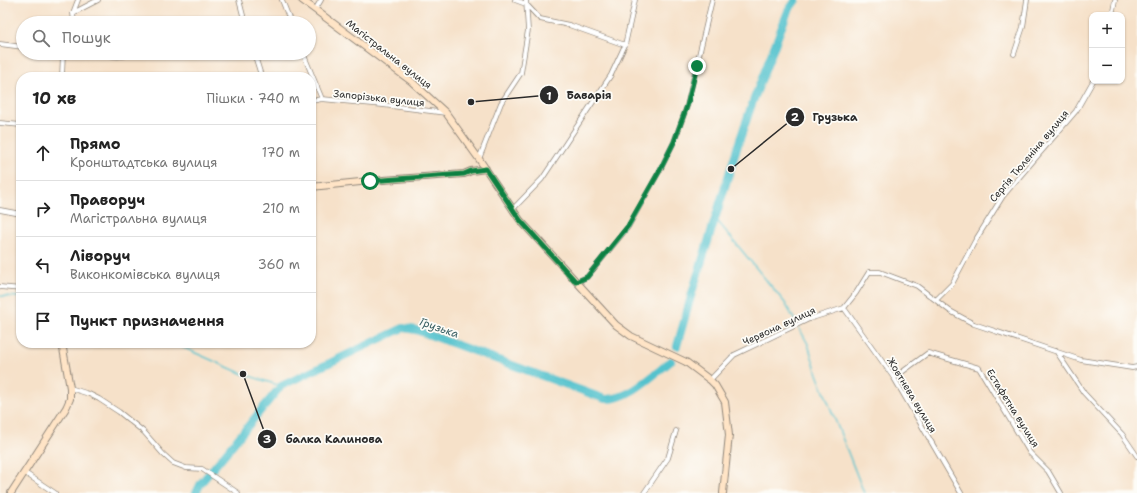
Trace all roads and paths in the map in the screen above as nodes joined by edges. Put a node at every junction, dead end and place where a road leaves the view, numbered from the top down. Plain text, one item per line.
1 (78, 0) edge
2 (98, 0) edge
3 (239, 0) edge
4 (282, 0) edge
5 (302, 0) edge
6 (321, 0) edge
7 (516, 0) edge
8 (635, 0) edge
9 (712, 0) edge
10 (1027, 0) edge
11 (1115, 0) edge
12 (526, 2) edge
13 (315, 10) junction
14 (1113, 12) edge
15 (74, 15) joint
16 (243, 16) edge
17 (288, 16) edge
18 (0, 44) edge
19 (625, 45) junction
20 (16, 46) edge
21 (1014, 54) dead end
22 (63, 60) edge
23 (256, 60) edge
24 (306, 60) edge
25 (62, 72) edge
26 (260, 72) dead end
27 (311, 72) edge
28 (1091, 84) edge
29 (316, 85) edge
30 (316, 100) edge
31 (322, 100) junction
32 (446, 113) junction
33 (0, 123) edge
34 (16, 125) edge
35 (479, 159) junction
36 (486, 169) junction
37 (471, 171) junction
38 (316, 186) edge
39 (0, 210) edge
40 (512, 210) junction
41 (16, 213) edge
42 (576, 282) junction
43 (0, 287) edge
44 (16, 289) edge
45 (936, 300) junction
46 (844, 308) junction
47 (63, 348) edge
48 (1055, 351) junction
49 (1137, 367) edge
50 (894, 378) junction
51 (710, 380) junction
52 (70, 388) junction
53 (676, 431) dead end
54 (1137, 456) edge
55 (25, 473) junction
56 (11, 493) edge
57 (55, 493) edge
58 (238, 493) edge
59 (644, 493) edge
60 (723, 493) edge
61 (961, 493) edge
62 (1061, 493) edge

1 - 15 street
2 - 15 street
3 - 16 street
4 - 17 street
5 - 13 main road, Магістральна вулиця
6 - 13 street
7 - 12 street
8 - 19 street
9 - 42 street
10 - 21 street
11 - 14 street
12 - 19 street
12 - 35 street
13 - 32 main road, Магістральна вулиця
18 - 20 street
19 - 40 street
22 - 25 street
23 - 26 street
24 - 27 street
28 - 45 street, Сергія Тюленіна вулиця
29 - 31 street
30 - 31 street, Запорізька вулиця
31 - 32 street, Запорізька вулиця
32 - 35 main road, Магістральна вулиця
33 - 34 street
35 - 36 main road, Магістральна вулиця
35 - 37 main road
36 - 37 main road
36 - 40 main road, Магістральна вулиця
37 - 38 main road
39 - 41 street
40 - 42 main road, Магістральна вулиця
42 - 51 main road, Магістральна вулиця
43 - 44 street
45 - 46 street
45 - 48 street
46 - 50 street, Жовтнева вулиця
46 - 51 street, Червона вулиця
47 - 52 main road
48 - 49 street
48 - 54 street
50 - 61 street, Жовтнева вулиця
50 - 62 street, Естафетна вулиця
51 - 60 main road, Магістральна вулиця
52 - 55 main road
52 - 58 street
53 - 59 street
55 - 56 main road
55 - 57 street

